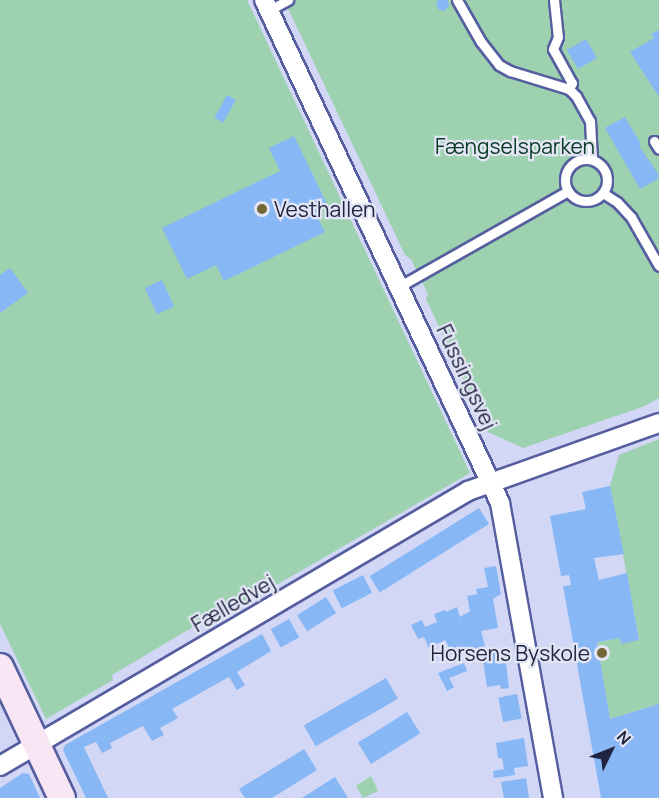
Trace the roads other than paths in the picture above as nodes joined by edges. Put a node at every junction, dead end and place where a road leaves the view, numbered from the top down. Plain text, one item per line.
1 (288, 0) edge
2 (458, 0) edge
3 (554, 0) edge
4 (266, 5) edge
5 (569, 89) junction
6 (592, 159) junction
7 (568, 191) junction
8 (603, 193) junction
9 (659, 243) edge
10 (649, 249) junction
11 (659, 266) edge
12 (400, 286) junction
13 (659, 423) edge
14 (491, 483) junction
15 (0, 667) edge
16 (36, 743) junction
17 (0, 766) edge
18 (62, 798) edge
19 (553, 798) edge

1 - 4 lane
2 - 5 lane
3 - 5 lane
4 - 12 street, Fussingsvej
5 - 6 lane
6 - 7 lane
6 - 8 lane
7 - 8 lane
7 - 12 lane
8 - 10 lane
9 - 10 lane
10 - 11 lane
12 - 14 street, Fussingsvej
13 - 14 street, Fælledvej
14 - 16 street, Fælledvej
14 - 19 street, Fussingsvej
15 - 16 main road
16 - 17 street, Fælledvej
16 - 18 main road

